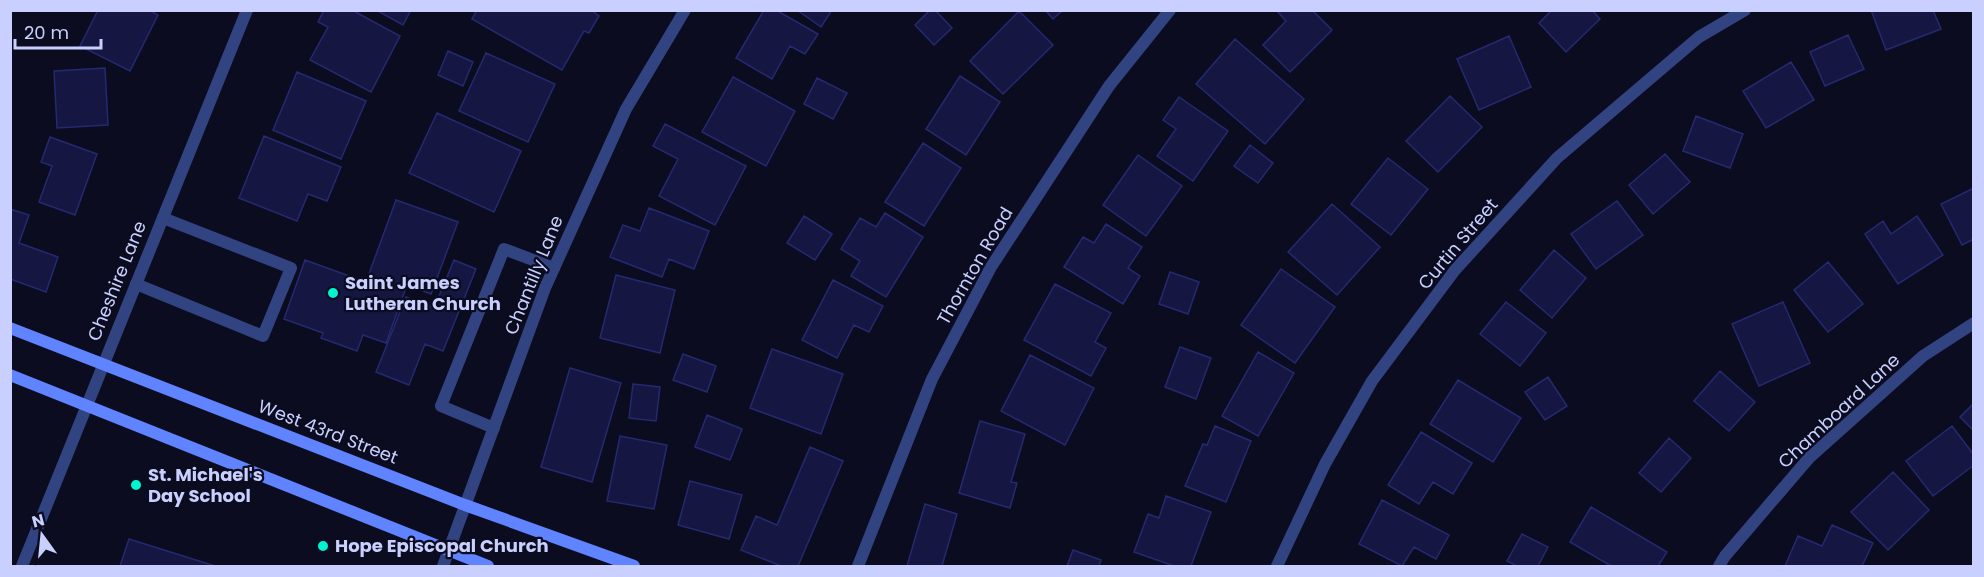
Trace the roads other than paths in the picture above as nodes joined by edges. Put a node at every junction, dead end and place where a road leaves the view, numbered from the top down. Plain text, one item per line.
1 (247, 10) edge
2 (686, 10) edge
3 (1170, 10) edge
4 (1745, 10) edge
5 (163, 218) junction
6 (554, 268) junction
7 (136, 284) junction
8 (1974, 323) edge
9 (10, 328) edge
10 (103, 364) junction
11 (10, 375) edge
12 (86, 404) junction
13 (494, 429) junction
14 (465, 505) junction
15 (449, 552) junction
16 (22, 567) edge
17 (443, 567) edge
18 (488, 567) edge
19 (634, 567) edge
20 (858, 567) edge
21 (1277, 567) edge
22 (1719, 567) edge

1 - 5 street, Cheshire Lane
2 - 6 street, Chantilly Lane
3 - 20 street, Thornton Road
4 - 21 street, Curtin Street
5 - 7 street, Cheshire Lane
5 - 7 street
6 - 13 street, Chantilly Lane
6 - 13 street
7 - 10 street, Cheshire Lane
8 - 22 street, Chamboard Lane
9 - 10 main road, West 43rd Street
10 - 12 street, Cheshire Lane
10 - 14 main road, West 43rd Street
11 - 12 main road
12 - 15 main road
12 - 16 street, Cheshire Lane
13 - 14 street, Chantilly Lane
14 - 15 street, Chantilly Lane
14 - 19 main road, West 43rd Street
15 - 17 street, Chantilly Lane
15 - 18 main road

